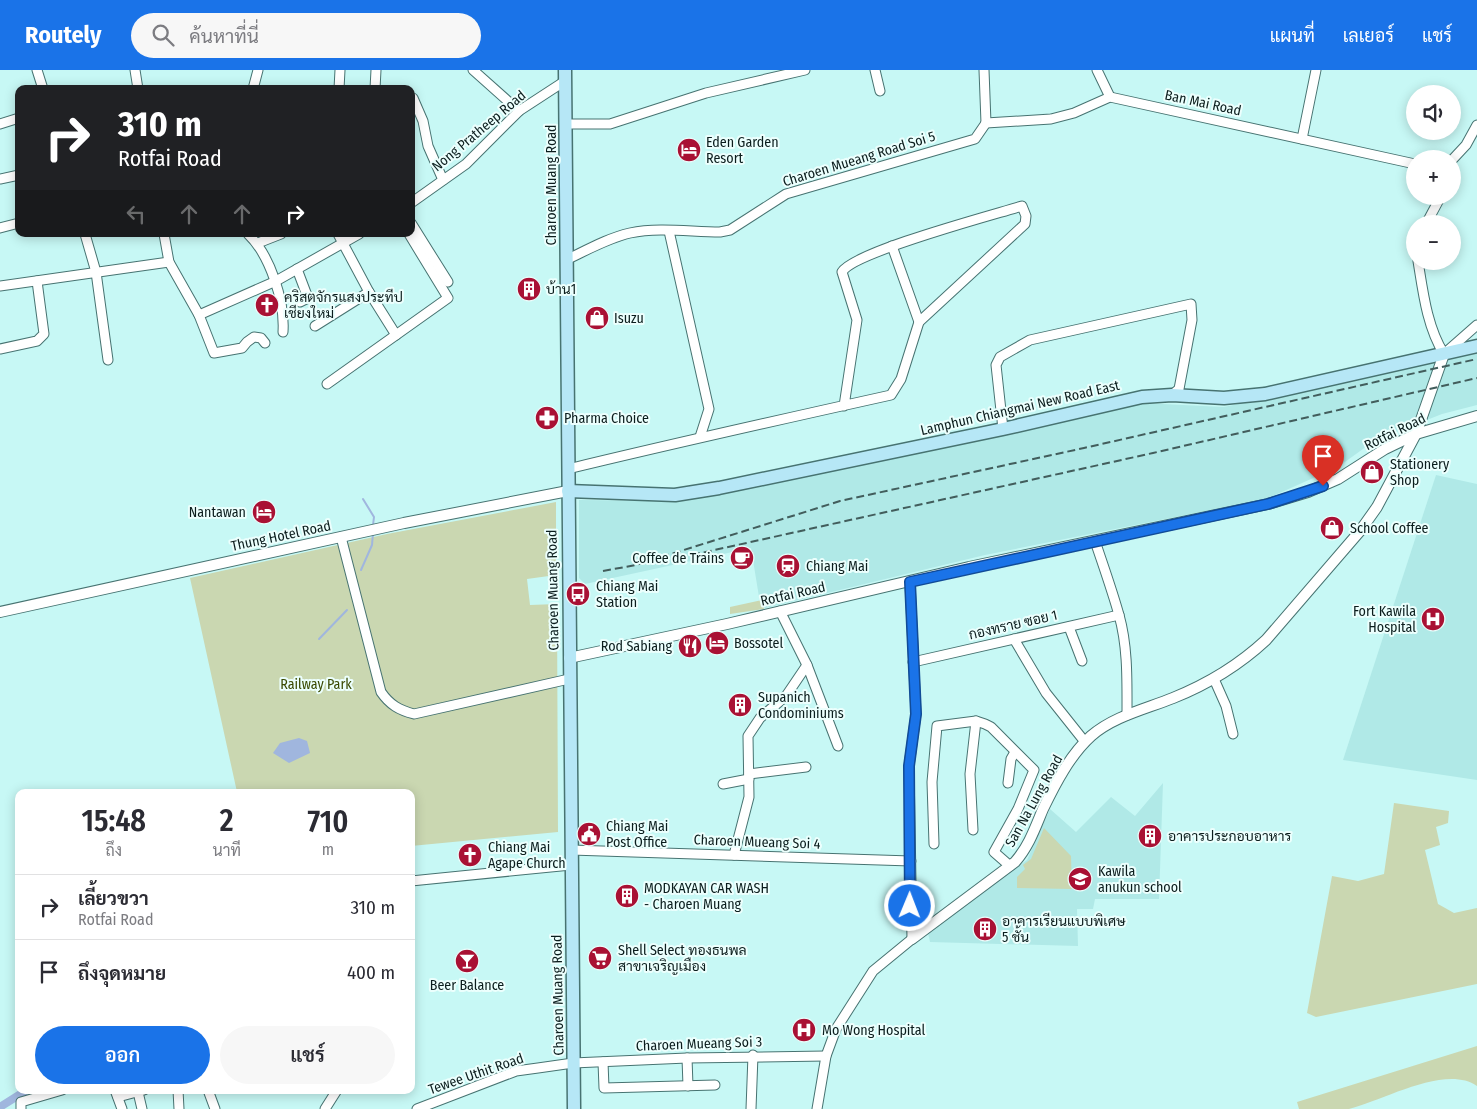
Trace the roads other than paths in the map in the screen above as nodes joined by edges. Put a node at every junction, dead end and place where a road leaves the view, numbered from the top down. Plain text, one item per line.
1 (38, 70) edge
2 (135, 70) edge
3 (258, 70) edge
4 (340, 70) edge
5 (376, 70) edge
6 (473, 70) edge
7 (805, 70) edge
8 (875, 70) edge
9 (984, 70) edge
10 (1097, 70) edge
11 (1314, 71) edge
12 (565, 76) edge
13 (42, 85) edge
14 (137, 85) edge
15 (254, 85) edge
16 (339, 85) edge
17 (375, 85) edge
18 (880, 91) dead end
19 (1110, 97) junction
20 (415, 103) edge
21 (519, 111) junction
22 (15, 119) edge
23 (986, 123) junction
24 (0, 124) edge
25 (565, 124) junction
26 (1477, 125) edge
27 (1302, 139) junction
28 (1461, 150) edge
29 (1406, 162) edge
30 (15, 176) edge
31 (0, 179) edge
32 (443, 180) junction
33 (415, 200) edge
34 (15, 224) edge
35 (0, 228) edge
36 (415, 229) edge
37 (669, 231) junction
38 (86, 237) edge
39 (165, 237) edge
40 (251, 237) edge
41 (273, 237) edge
42 (410, 237) edge
43 (340, 238) edge
44 (258, 243) junction
45 (892, 246) junction
46 (566, 260) junction
47 (169, 262) junction
48 (297, 269) junction
49 (1420, 270) edge
50 (96, 272) junction
51 (37, 281) junction
52 (276, 281) junction
53 (448, 282) dead end
54 (0, 286) edge
55 (369, 292) junction
56 (300, 302) dead end
57 (199, 315) junction
58 (919, 322) junction
59 (1477, 325) edge
60 (315, 326) dead end
61 (283, 332) dead end
62 (396, 335) junction
63 (265, 343) dead end
64 (1477, 346) edge
65 (0, 349) edge
66 (1444, 354) junction
67 (108, 360) dead end
68 (327, 384) dead end
69 (1172, 395) junction
70 (844, 406) junction
71 (1477, 416) edge
72 (1003, 429) junction
73 (1416, 434) junction
74 (700, 437) junction
75 (568, 471) junction
76 (568, 491) junction
77 (584, 492) junction
78 (568, 508) junction
79 (341, 537) junction
80 (1095, 541) junction
81 (910, 582) junction
82 (780, 611) junction
83 (0, 612) edge
84 (1119, 615) junction
85 (1069, 626) junction
86 (1014, 639) junction
87 (569, 658) junction
88 (1082, 661) dead end
89 (913, 662) junction
90 (807, 665) junction
91 (570, 679) junction
92 (1214, 679) junction
93 (1127, 715) junction
94 (976, 720) junction
95 (1233, 734) dead end
96 (1085, 742) junction
97 (838, 746) dead end
98 (1015, 752) junction
99 (806, 767) dead end
100 (749, 777) junction
101 (1008, 783) dead end
102 (723, 784) dead end
103 (973, 830) dead end
104 (934, 844) dead end
105 (571, 850) junction
106 (734, 855) junction
107 (911, 861) junction
108 (571, 864) junction
109 (1010, 866) junction
110 (415, 881) edge
111 (912, 939) junction
112 (754, 1055) junction
113 (826, 1056) junction
114 (687, 1058) junction
115 (603, 1062) junction
116 (574, 1063) junction
117 (715, 1085) dead end
118 (688, 1086) junction
119 (48, 1094) edge
120 (117, 1094) edge
121 (141, 1094) edge
122 (178, 1094) edge
123 (209, 1094) edge
124 (334, 1094) edge
125 (21, 1109) edge
126 (122, 1109) edge
127 (142, 1109) edge
128 (179, 1109) edge
129 (215, 1109) edge
130 (325, 1109) edge
131 (417, 1109) edge
132 (574, 1109) edge
133 (752, 1109) edge
134 (817, 1109) edge

1 - 13 street
2 - 14 street
3 - 15 street
4 - 16 street
5 - 17 street
6 - 21 street
7 - 25 street
8 - 18 street
9 - 23 street
10 - 19 street
11 - 27 street
12 - 21 street, Nong Pratheep Road
12 - 25 main road, Charoen Muang Road
19 - 23 street
19 - 27 street, Ban Mai Road
20 - 32 street
21 - 32 street, Nong Pratheep Road
22 - 24 street
23 - 37 street, Charoen Mueang Road Soi 5
25 - 46 main road, Charoen Muang Road
26 - 28 street
27 - 29 street, Ban Mai Road
30 - 31 street
32 - 33 street, Nong Pratheep Road
34 - 35 street
36 - 53 street
37 - 46 street, Charoen Mueang Road Soi 5
37 - 74 street
38 - 50 street
39 - 47 street
40 - 44 street
41 - 44 street
42 - 62 street
43 - 48 street
43 - 55 street
44 - 52 street
45 - 58 street
45 - 58 street
45 - 70 street
46 - 75 main road, Charoen Muang Road
47 - 50 street
47 - 57 street
48 - 52 street
48 - 56 street
49 - 66 street
50 - 51 street
50 - 67 street
51 - 54 street
51 - 65 street
52 - 57 street
52 - 61 street
55 - 60 street
55 - 62 street
57 - 63 street
58 - 70 street
59 - 66 street
62 - 68 street
64 - 66 main road, Lamphun Chiangmai New Road East
66 - 69 main road, Lamphun Chiangmai New Road East
66 - 73 street, San Na Lung Road
69 - 72 main road, Lamphun Chiangmai New Road East
69 - 72 street
70 - 74 street
71 - 73 street, Rotfai Road
72 - 77 main road, Lamphun Chiangmai New Road East
73 - 80 street, Rotfai Road
73 - 92 street, San Na Lung Road
74 - 75 street
75 - 76 main road, Charoen Muang Road
75 - 77 main road
76 - 77 main road, Lamphun Chiangmai New Road East
76 - 78 main road, Charoen Muang Road
76 - 79 street, Thung Hotel Road
77 - 78 main road
78 - 87 main road, Charoen Muang Road
79 - 83 street, Thung Hotel Road
79 - 91 street
80 - 81 street, Rotfai Road
80 - 84 street
81 - 82 street, Rotfai Road
81 - 89 street
82 - 87 street, Rotfai Road
82 - 90 street
84 - 85 street, กองทราย ซอย 1
84 - 93 street
85 - 86 street, กองทราย ซอย 1
85 - 88 street
86 - 89 street, กองทราย ซอย 1
86 - 96 street
87 - 91 main road, Charoen Muang Road
89 - 107 street
90 - 97 street
90 - 100 street
91 - 105 main road, Charoen Muang Road
92 - 93 street, San Na Lung Road
92 - 95 street
93 - 96 street, San Na Lung Road
94 - 98 street
94 - 103 street
94 - 104 street
96 - 109 street, San Na Lung Road
98 - 101 street
98 - 109 street
99 - 100 street
100 - 102 street
100 - 106 street
105 - 106 street, Charoen Mueang Soi 4
105 - 108 main road, Charoen Muang Road
106 - 107 street, Charoen Mueang Soi 4
107 - 111 street
108 - 110 street
108 - 116 main road, Charoen Muang Road
109 - 111 street, San Na Lung Road
111 - 113 street, San Na Lung Road
112 - 113 street, Charoen Mueang Soi 3
112 - 114 street, Charoen Mueang Soi 3
112 - 133 street
113 - 134 street, San Na Lung Road
114 - 115 street, Charoen Mueang Soi 3
114 - 118 street
115 - 116 street, Charoen Mueang Soi 3
115 - 118 street
116 - 131 street, Tewee Uthit Road
116 - 132 main road, Charoen Muang Road
117 - 118 street
119 - 125 street
120 - 126 street
121 - 127 street
122 - 128 street
123 - 129 street
124 - 130 street

